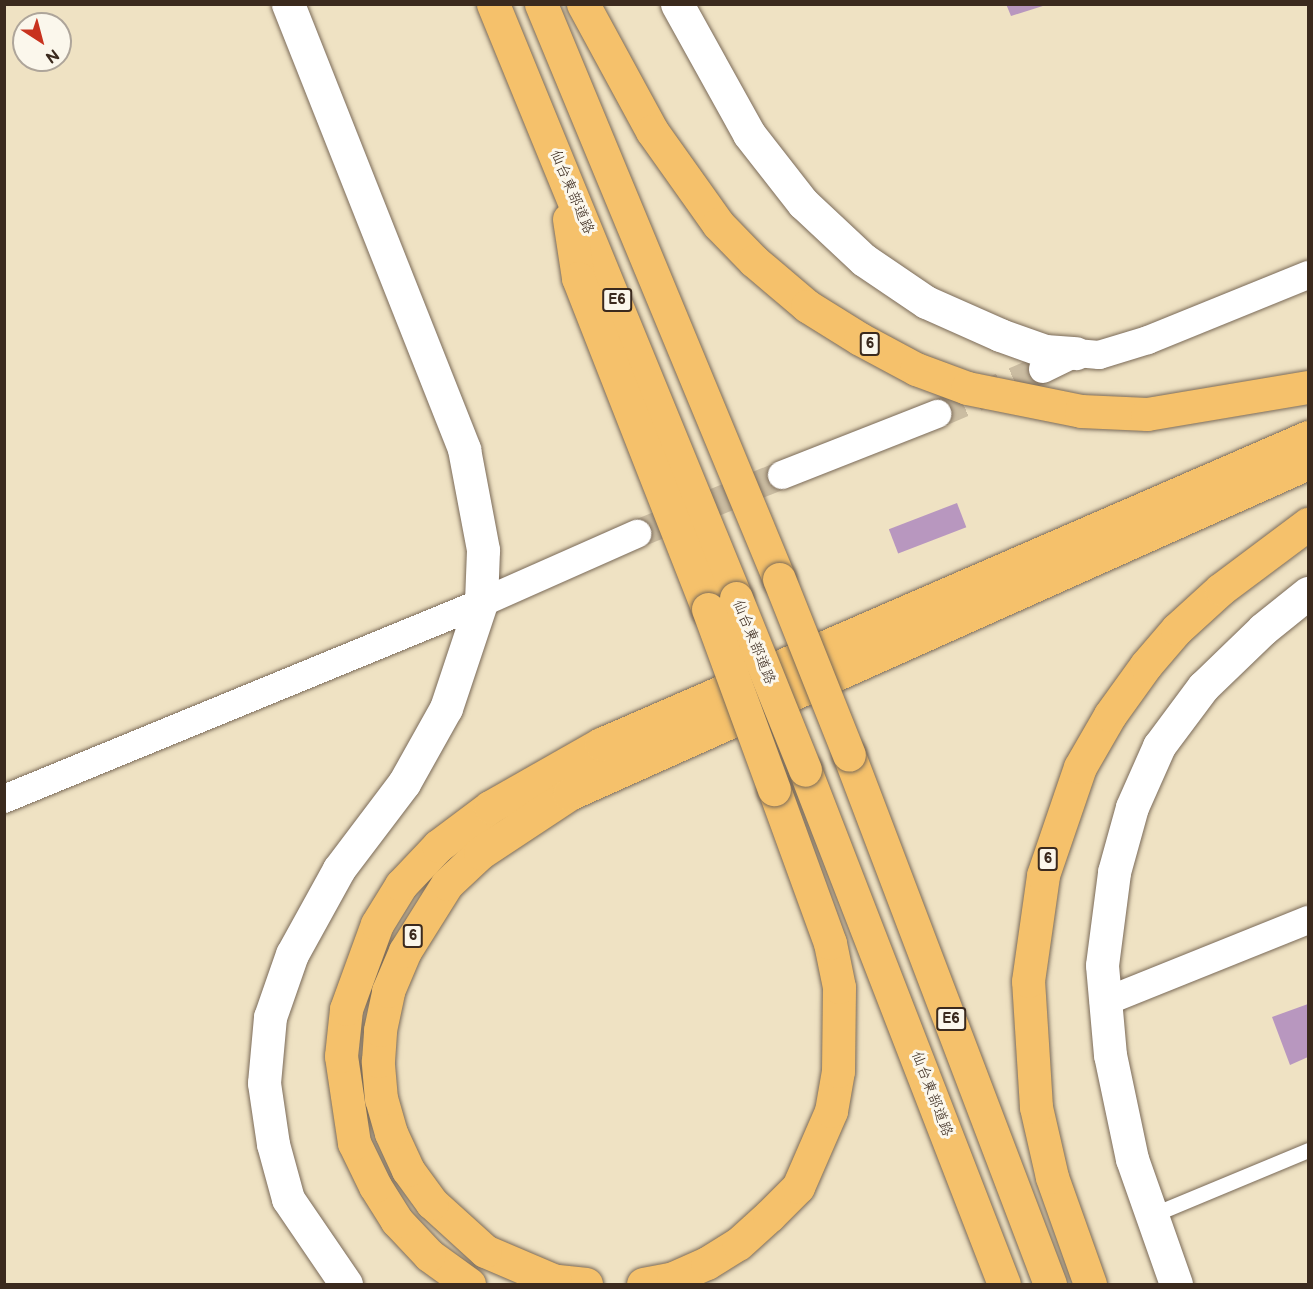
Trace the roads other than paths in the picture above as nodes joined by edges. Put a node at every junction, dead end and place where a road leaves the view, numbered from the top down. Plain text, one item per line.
1 (288, 4) edge
2 (493, 4) edge
3 (541, 4) edge
4 (583, 4) edge
5 (678, 4) edge
6 (1308, 275) edge
7 (1076, 353) junction
8 (1043, 369) tunnel mouth
9 (1308, 387) edge
10 (937, 414) tunnel mouth
11 (1308, 437) edge
12 (1308, 463) edge
13 (782, 476) tunnel mouth
14 (1308, 524) edge
15 (638, 534) tunnel mouth
16 (1308, 592) edge
17 (481, 603) junction
18 (722, 603) junction
19 (4, 799) edge
20 (1308, 920) edge
21 (1104, 1002) junction
22 (1308, 1150) edge
23 (1152, 1215) junction
24 (346, 1284) edge
25 (469, 1284) edge
26 (586, 1284) edge
27 (643, 1284) edge
28 (1004, 1284) edge
29 (1050, 1284) edge
30 (1090, 1284) edge
31 (1176, 1284) edge

1 - 17 street
2 - 18 highway, 仙台東部道路 / E6
3 - 29 highway, E6, bridge
4 - 9 highway, 6
5 - 7 street
6 - 7 street
7 - 8 street
10 - 13 street
11 - 25 highway, 6
12 - 26 highway, 6
14 - 30 highway, 6
15 - 17 street
16 - 21 street
17 - 19 street
17 - 24 street
18 - 27 highway, bridge
18 - 28 highway, 仙台東部道路 / E6, bridge
20 - 21 street
21 - 23 street
22 - 23 lane
23 - 31 street

